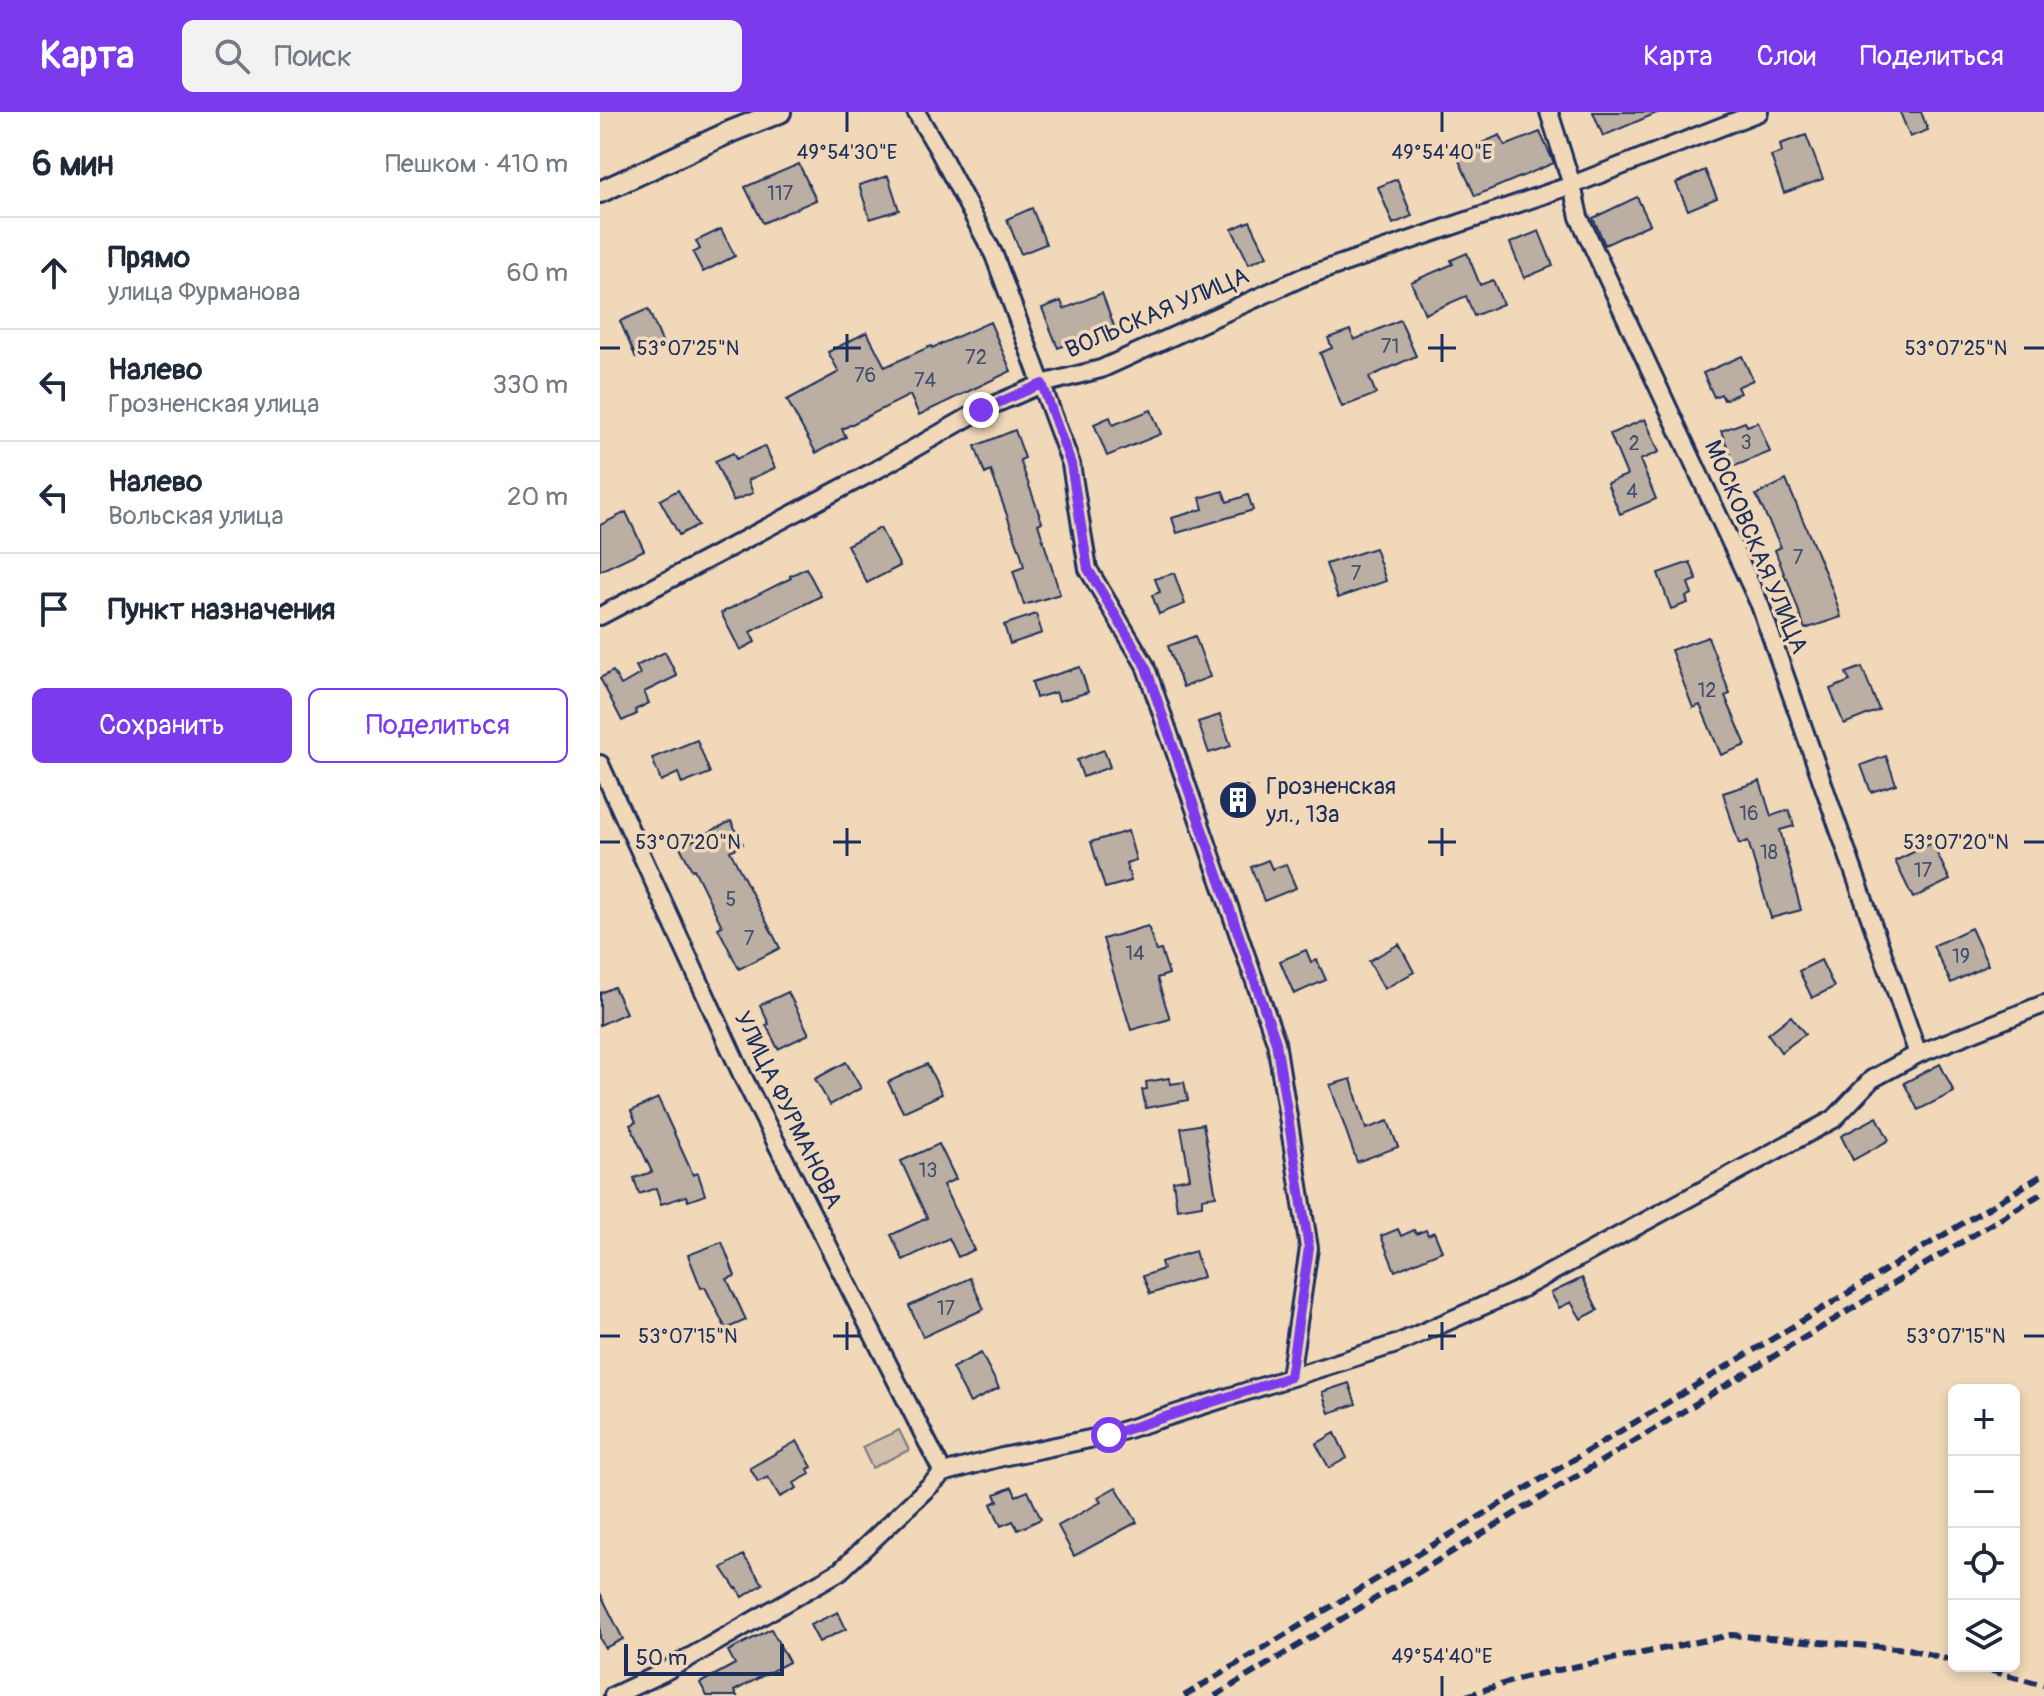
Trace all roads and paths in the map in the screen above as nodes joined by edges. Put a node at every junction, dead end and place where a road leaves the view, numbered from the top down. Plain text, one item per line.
1 (780, 112) edge
2 (916, 112) edge
3 (1549, 112) edge
4 (1759, 112) edge
5 (1572, 185) junction
6 (600, 192) edge
7 (1042, 384) junction
8 (600, 616) edge
9 (600, 764) edge
10 (2044, 1004) edge
11 (1918, 1054) junction
12 (1290, 1377) junction
13 (943, 1473) junction
14 (613, 1696) edge

1 - 6 street
2 - 7 street
3 - 5 street, МОСКОВСКАЯ УЛИЦА
4 - 5 street, ВОЛЬСКАЯ УЛИЦА
5 - 7 street, ВОЛЬСКАЯ УЛИЦА
5 - 11 street, МОСКОВСКАЯ УЛИЦА
7 - 8 street, ВОЛЬСКАЯ УЛИЦА
7 - 12 street
9 - 13 street, УЛИЦА ФУРМАНОВА
10 - 11 street
11 - 12 street
12 - 13 street
13 - 14 street

